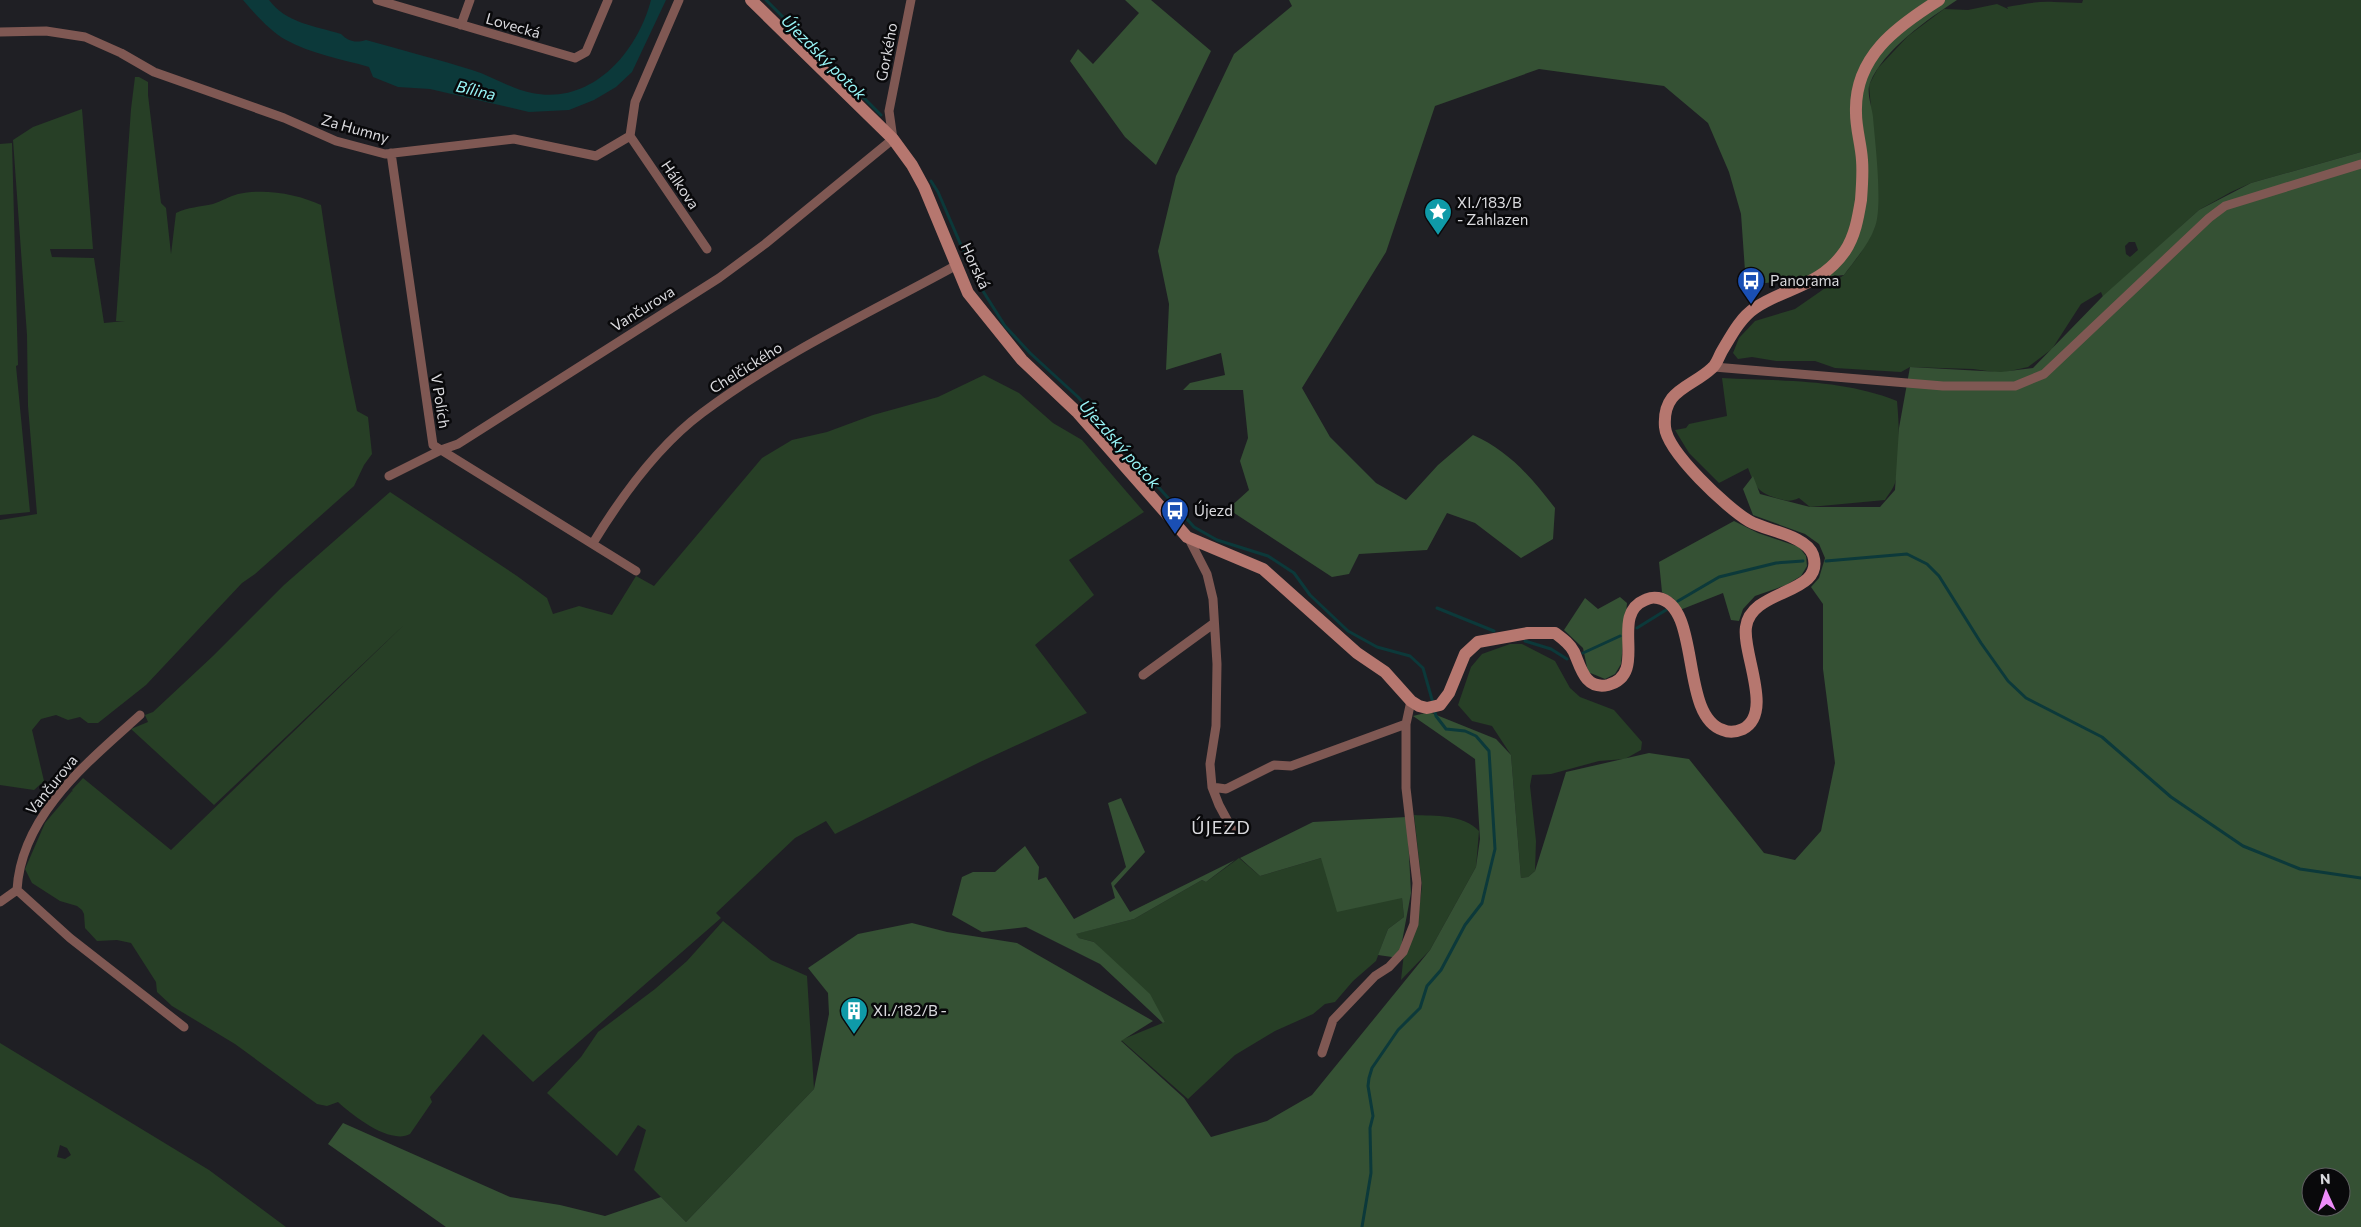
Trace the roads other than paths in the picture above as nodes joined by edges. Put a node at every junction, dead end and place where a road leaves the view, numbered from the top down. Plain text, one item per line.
1 (377, 0) edge
2 (470, 0) edge
3 (608, 0) edge
4 (679, 0) edge
5 (751, 0) edge
6 (911, 0) edge
7 (1939, 0) edge
8 (461, 25) junction
9 (0, 32) edge
10 (630, 136) junction
11 (893, 139) junction
12 (390, 154) junction
13 (2361, 164) edge
14 (707, 249) dead end
15 (956, 266) junction
16 (1714, 367) junction
17 (441, 450) junction
18 (389, 476) dead end
19 (1188, 537) junction
20 (593, 543) junction
21 (636, 571) dead end
22 (1213, 624) junction
23 (1143, 675) dead end
24 (1411, 702) junction
25 (140, 715) dead end
26 (1406, 724) junction
27 (1212, 786) junction
28 (1233, 831) dead end
29 (17, 890) junction
30 (0, 902) edge
31 (184, 1027) dead end
32 (1322, 1053) dead end

1 - 8 street, Lovecká
2 - 8 street
3 - 8 street, Lovecká
4 - 10 street
5 - 11 street, Horská
6 - 11 street, Gorkého
7 - 16 street
9 - 12 street, Za Humny
10 - 12 street, Za Humny
10 - 14 street, Hálkova
11 - 15 street, Horská
11 - 17 street, Vančurova
12 - 17 street, V Polích
13 - 16 street
15 - 19 street, Horská
15 - 20 street, Chelčického
16 - 24 street
17 - 18 street, Vančurova
17 - 20 street, V Polích
19 - 22 street
19 - 24 street
20 - 21 street, V Polích
22 - 23 street
22 - 27 street
24 - 26 street
25 - 29 street, Vančurova
26 - 27 street
26 - 32 street
27 - 28 street
29 - 30 street
29 - 31 street

